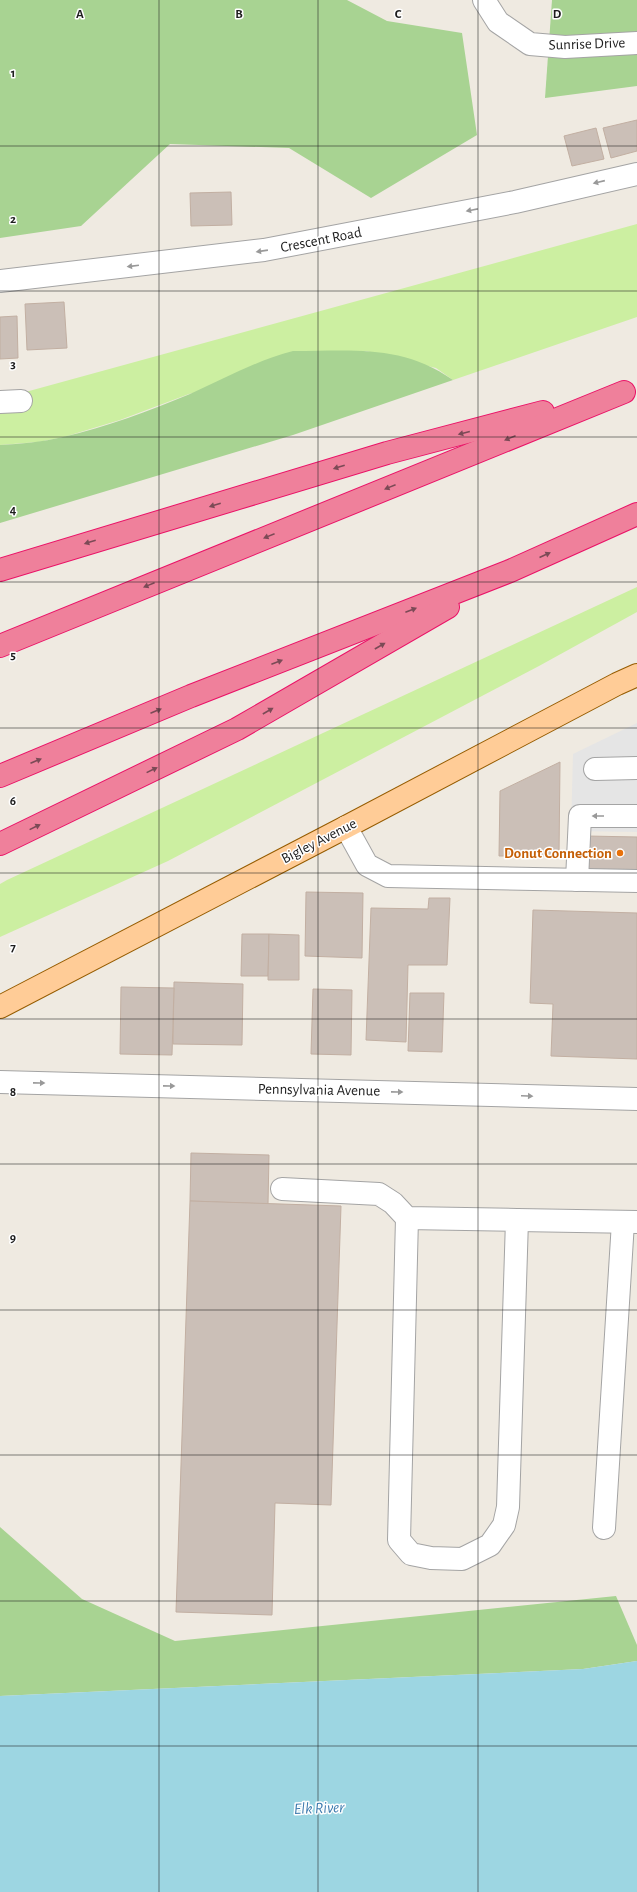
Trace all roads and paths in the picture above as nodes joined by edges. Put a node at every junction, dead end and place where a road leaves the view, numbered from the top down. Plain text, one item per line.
1 (484, 0) edge
2 (637, 42) edge
3 (637, 174) edge
4 (0, 281) edge
5 (630, 390) edge
6 (637, 514) edge
7 (0, 570) edge
8 (510, 571) junction
9 (0, 646) edge
10 (637, 675) edge
11 (637, 768) edge
12 (595, 769) dead end
13 (0, 776) edge
14 (637, 816) edge
15 (346, 828) junction
16 (0, 844) edge
17 (577, 880) junction
18 (637, 881) edge
19 (0, 1007) edge
20 (0, 1082) edge
21 (637, 1099) edge
22 (282, 1189) dead end
23 (407, 1218) junction
24 (517, 1220) junction
25 (630, 1222) edge
26 (604, 1528) dead end

1 - 2 street, Sunrise Drive
3 -> 4 street, Crescent Road
5 -> 7 highway
5 -> 9 highway
8 -> 6 highway
13 -> 8 highway
16 -> 8 highway
10 - 15 main road, Bigley Avenue
11 - 12 street
14 -> 17 street
15 - 17 street
15 - 19 main road, Bigley Avenue
17 - 18 street
20 -> 21 street, Pennsylvania Avenue
22 - 23 street
23 - 24 street
23 - 24 street
24 - 25 street
25 - 26 street

